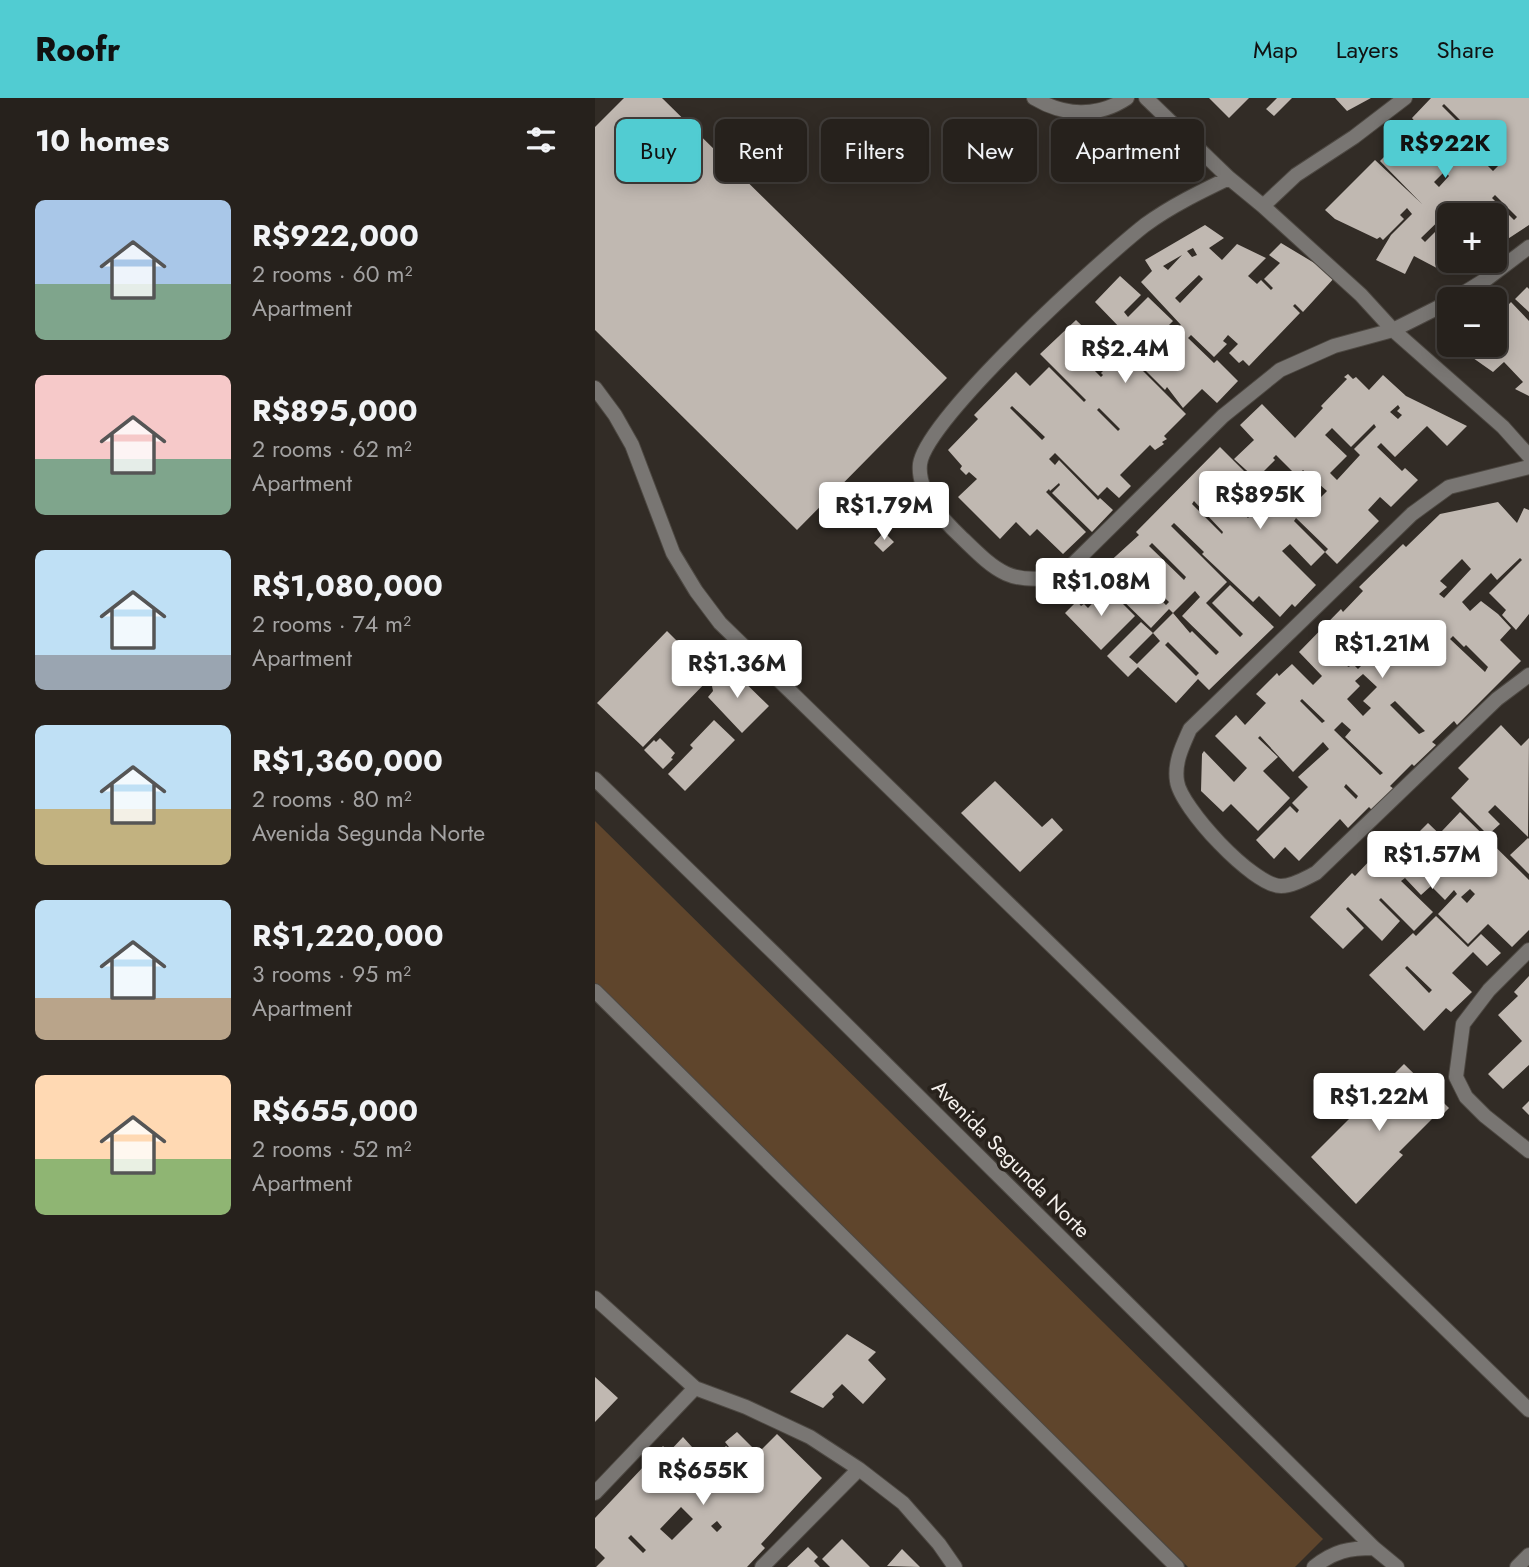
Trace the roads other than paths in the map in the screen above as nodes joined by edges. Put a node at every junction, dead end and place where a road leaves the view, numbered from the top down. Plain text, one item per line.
1 (1034, 98) edge
2 (1127, 98) edge
3 (1146, 98) edge
4 (1405, 98) edge
5 (1229, 178) junction
6 (1263, 206) junction
7 (1529, 247) edge
8 (1473, 287) edge
9 (1437, 308) edge
10 (1393, 330) junction
11 (595, 388) edge
12 (1529, 456) edge
13 (1529, 467) edge
14 (1529, 675) edge
15 (595, 779) edge
16 (1529, 950) edge
17 (595, 991) edge
18 (1529, 1151) edge
19 (595, 1298) edge
20 (695, 1388) junction
21 (1529, 1410) edge
22 (859, 1469) junction
23 (595, 1493) edge
24 (1374, 1548) junction
25 (1529, 1555) edge
26 (762, 1567) edge
27 (955, 1567) edge
28 (1177, 1567) edge
29 (1314, 1567) edge
30 (1397, 1567) edge
31 (1517, 1567) edge

1 - 2 street
3 - 5 street
4 - 6 street
5 - 6 street
5 - 10 street
6 - 10 street
7 - 8 street
9 - 10 street
10 - 12 street
11 - 21 street
13 - 14 street
15 - 24 street, Avenida Segunda Norte
16 - 18 street
17 - 28 street
19 - 20 street
20 - 22 street
20 - 23 street
22 - 26 street
22 - 27 street
24 - 29 street
24 - 30 street, Avenida Segunda Norte
25 - 31 street

